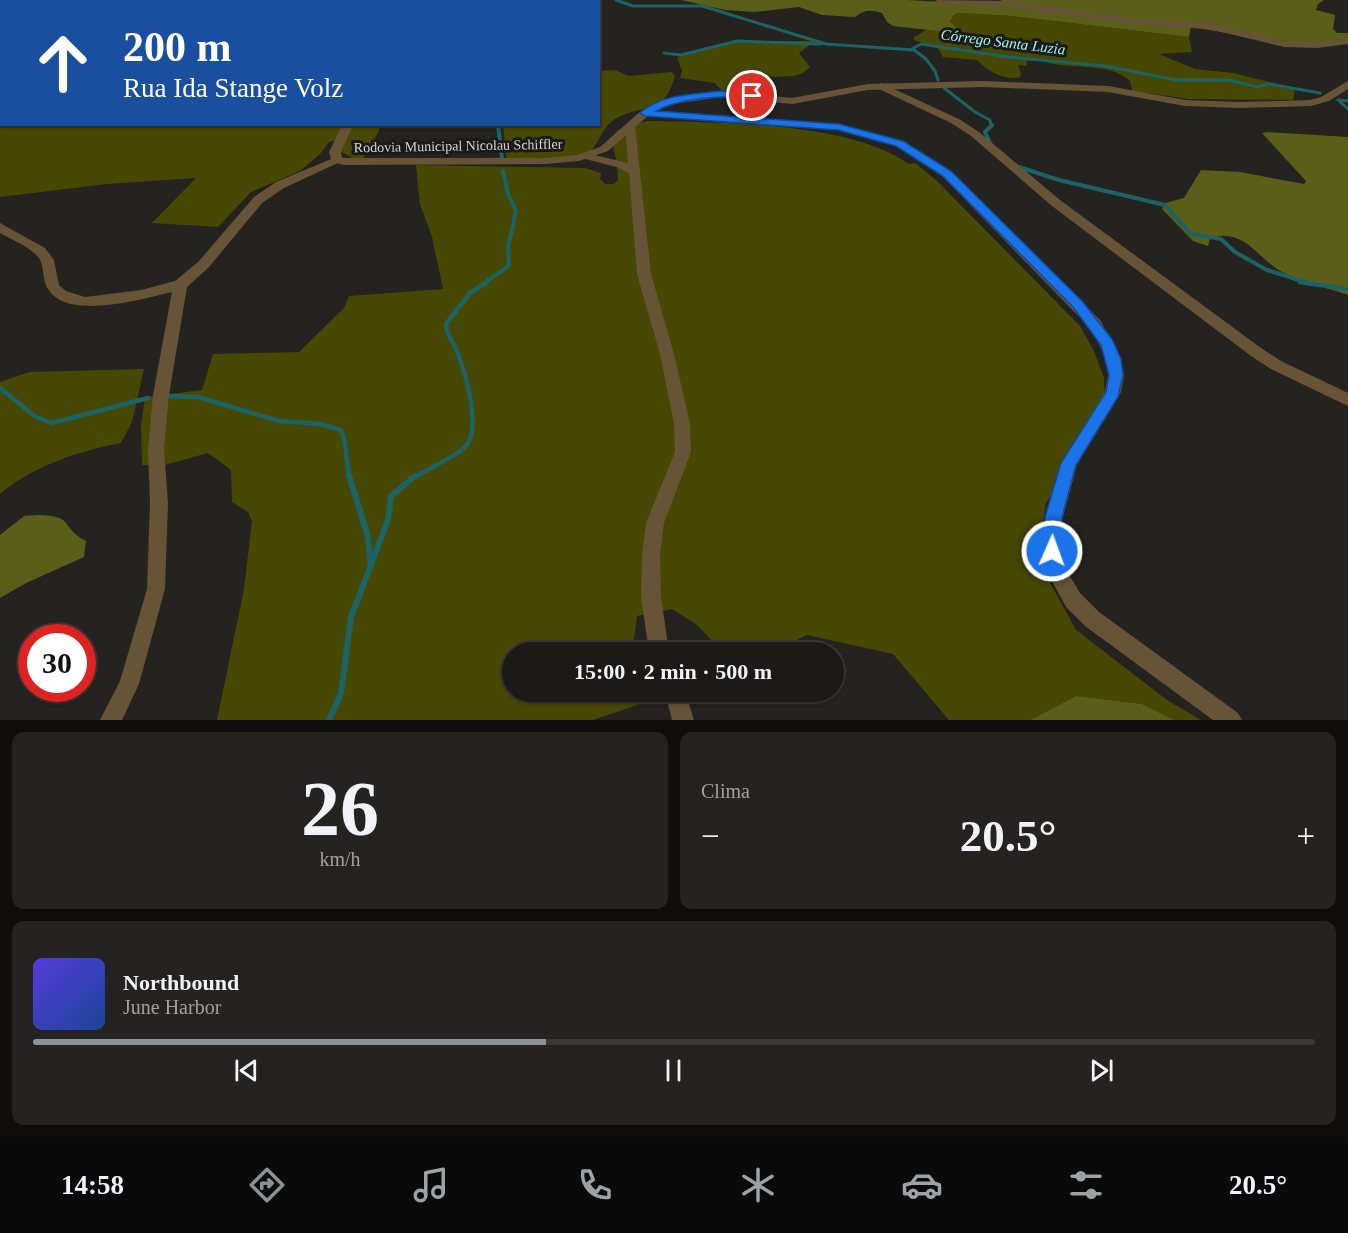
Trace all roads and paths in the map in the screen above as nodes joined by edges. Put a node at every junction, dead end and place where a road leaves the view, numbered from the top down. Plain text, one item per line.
1 (939, 0) edge
2 (1348, 41) edge
3 (1348, 84) edge
4 (881, 86) junction
5 (645, 113) junction
6 (348, 126) edge
7 (630, 126) junction
8 (586, 156) junction
9 (336, 160) junction
10 (634, 171) junction
11 (0, 227) edge
12 (180, 285) junction
13 (1348, 400) edge
14 (658, 642) edge
15 (678, 702) edge
16 (111, 720) edge
17 (684, 720) edge
18 (1231, 720) edge

1 - 2 street
3 - 4 street, Rodovia Municipal Nicolau Schiffler
4 - 5 street, Rodovia Municipal Nicolau Schiffler
4 - 13 street
5 - 7 street, Rodovia Municipal Nicolau Schiffler
5 - 18 street
6 - 9 street, Rodovia Municipal Nicolau Schiffler
7 - 8 street, Rodovia Municipal Nicolau Schiffler
7 - 10 street
8 - 9 street, Rodovia Municipal Nicolau Schiffler
8 - 10 street
9 - 12 street
10 - 14 street
11 - 12 street
12 - 16 street
15 - 17 street

